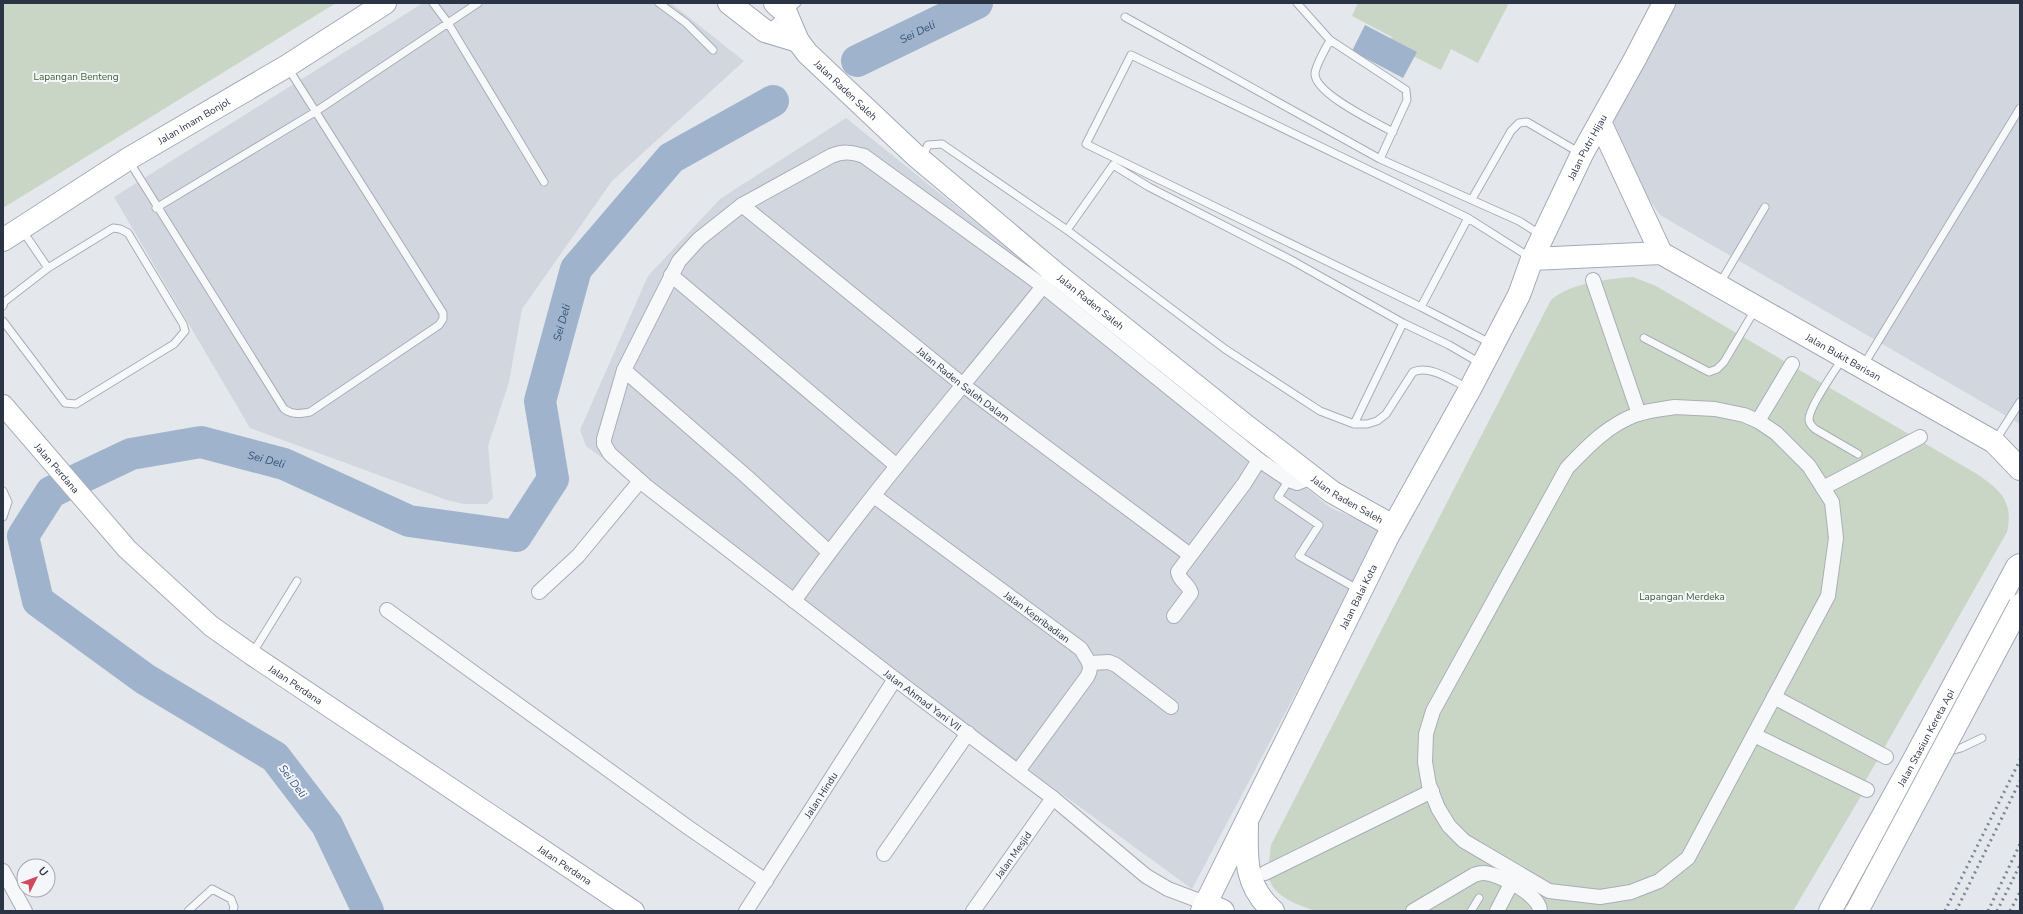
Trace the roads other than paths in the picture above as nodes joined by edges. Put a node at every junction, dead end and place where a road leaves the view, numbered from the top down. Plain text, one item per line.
1 (385, 3) edge
2 (433, 3) edge
3 (478, 3) edge
4 (659, 3) edge
5 (729, 3) edge
6 (1298, 3) edge
7 (1664, 3) edge
8 (786, 6) edge
9 (1125, 17) dead end
10 (448, 23) junction
11 (765, 31) junction
12 (1330, 40) junction
13 (802, 47) junction
14 (713, 50) dead end
15 (287, 66) junction
16 (2020, 108) edge
17 (315, 112) junction
18 (1600, 122) junction
19 (1394, 132) junction
20 (1582, 154) junction
21 (918, 157) junction
22 (128, 159) junction
23 (1380, 159) junction
24 (544, 182) dead end
25 (1472, 199) junction
26 (742, 205) junction
27 (1765, 207) dead end
28 (156, 208) junction
29 (1468, 218) junction
30 (1067, 230) junction
31 (12, 234) edge
32 (1542, 236) junction
33 (1661, 253) junction
34 (1532, 259) junction
35 (48, 268) junction
36 (671, 275) junction
37 (1049, 279) junction
38 (1593, 280) dead end
39 (1718, 285) junction
40 (1519, 295) joint
41 (3, 306) edge
42 (1421, 307) junction
43 (1757, 307) junction
44 (3, 321) edge
45 (1403, 323) junction
46 (1644, 338) dead end
47 (1492, 345) junction
48 (1844, 356) junction
49 (1792, 364) dead end
50 (1482, 365) junction
51 (1863, 367) junction
52 (624, 370) junction
53 (963, 385) junction
54 (1470, 389) junction
55 (2020, 402) edge
56 (3, 405) edge
57 (1638, 414) junction
58 (1758, 421) junction
59 (1354, 424) junction
60 (1239, 433) junction
61 (1920, 437) dead end
62 (1994, 442) junction
63 (1858, 454) dead end
64 (1258, 460) junction
65 (897, 466) junction
66 (2020, 469) edge
67 (1312, 477) junction
68 (1289, 480) junction
69 (643, 483) junction
70 (1823, 488) junction
71 (3, 491) edge
72 (874, 496) junction
73 (3, 516) edge
74 (1394, 526) junction
75 (829, 552) junction
76 (1190, 555) junction
77 (2019, 564) edge
78 (297, 581) dead end
79 (1361, 591) junction
80 (539, 592) dead end
81 (794, 601) junction
82 (2020, 605) edge
83 (387, 610) dead end
84 (1174, 616) dead end
85 (252, 655) junction
86 (1090, 663) junction
87 (895, 679) junction
88 (1774, 697) junction
89 (1171, 707) dead end
90 (968, 733) junction
91 (1754, 735) junction
92 (1982, 738) dead end
93 (1886, 757) dead end
94 (1913, 766) junction
95 (1018, 771) junction
96 (1867, 790) dead end
97 (1432, 792) junction
98 (1053, 798) junction
99 (1248, 818) junction
100 (884, 854) dead end
101 (3, 871) edge
102 (1265, 873) dead end
103 (766, 881) junction
104 (1512, 884) junction
105 (1479, 898) dead end
106 (1210, 908) edge
107 (25, 911) edge
108 (188, 911) edge
109 (233, 911) edge
110 (634, 911) edge
111 (746, 911) edge
112 (973, 911) edge
113 (1273, 911) edge
114 (1413, 911) edge
115 (1471, 911) edge
116 (1497, 911) edge
117 (1540, 911) edge
118 (1830, 911) edge
119 (1857, 911) edge

1 - 15 main road, Jalan Imam Bonjol
2 - 10 lane
3 - 10 lane
4 - 14 lane
5 - 11 main road
6 - 12 lane
7 - 18 main road, Jalan Putri Hijau
8 - 11 lane
8 - 13 main road
9 - 23 lane
10 - 17 lane
10 - 24 lane
11 - 13 main road
12 - 19 lane
12 - 19 lane
13 - 21 main road, Jalan Raden Saleh
15 - 17 lane
15 - 22 main road, Jalan Imam Bonjol
16 - 51 lane
17 - 28 lane
17 - 28 lane
18 - 20 main road, Jalan Putri Hijau
18 - 33 main road
19 - 23 lane
20 - 25 lane
20 - 32 main road, Jalan Putri Hijau
21 - 30 lane
21 - 37 main road, Jalan Raden Saleh
22 - 28 lane
22 - 31 main road, Jalan Imam Bonjol
23 - 25 lane
25 - 32 lane
26 - 36 street
26 - 37 street
26 - 53 street, Jalan Raden Saleh Dalam
27 - 39 lane
29 - 34 lane
29 - 42 lane
29 - 42 lane
30 - 45 lane
30 - 59 lane
31 - 35 lane
32 - 34 main road, Jalan Putri Hijau
33 - 34 main road
33 - 39 main road, Jalan Bukit Barisan
34 - 40 main road, Jalan Putri Hijau
35 - 41 lane
35 - 44 lane
36 - 52 street
36 - 65 street
37 - 53 street
37 - 60 main road, Jalan Raden Saleh
38 - 57 street
39 - 43 main road, Jalan Bukit Barisan
40 - 47 main road, Jalan Balai Kota
42 - 47 lane
43 - 46 lane
43 - 48 main road, Jalan Bukit Barisan
45 - 50 lane
45 - 59 lane
47 - 50 main road, Jalan Balai Kota
48 - 51 main road, Jalan Bukit Barisan
48 - 63 lane
49 - 58 street
50 - 54 main road, Jalan Balai Kota
51 - 62 main road, Jalan Bukit Barisan
52 - 69 street, Jalan Ahmad Yani VII
52 - 75 street
53 - 65 street
53 - 76 street, Jalan Raden Saleh Dalam
54 - 59 lane
54 - 74 main road, Jalan Balai Kota
55 - 62 lane
56 - 85 main road, Jalan Perdana
57 - 58 street
57 - 97 street
58 - 70 street
60 - 64 street
60 - 67 main road, Jalan Raden Saleh
61 - 70 street
62 - 66 main road, Jalan Bukit Barisan
64 - 68 street
64 - 76 street
65 - 72 street
67 - 68 street
67 - 74 main road, Jalan Raden Saleh
68 - 79 lane
69 - 80 street
69 - 81 street, Jalan Ahmad Yani VII
70 - 88 street
71 - 73 lane
72 - 75 street
72 - 86 street, Jalan Kepribadian
74 - 79 main road, Jalan Balai Kota
75 - 81 street
76 - 84 street
77 - 94 main road, Jalan Stasiun Kereta Api
78 - 85 lane
79 - 99 main road, Jalan Balai Kota
81 - 87 street, Jalan Ahmad Yani VII
82 - 119 main road, bridge
83 - 103 street
85 - 110 main road, Jalan Perdana
86 - 89 street
86 - 95 street
87 - 90 street, Jalan Ahmad Yani VII
87 - 103 street, Jalan Hindu
88 - 91 street
88 - 93 street
90 - 95 street, Jalan Ahmad Yani VII
90 - 100 street
91 - 96 street
91 - 97 street
92 - 94 lane
94 - 118 main road, Jalan Stasiun Kereta Api
95 - 98 street, Jalan Ahmad Yani VII
97 - 102 street
98 - 106 street, Jalan Ahmad Yani VII
98 - 112 street, Jalan Mesjid
99 - 106 main road, Jalan Balai Kota
99 - 113 main road
101 - 107 street
103 - 111 street, Jalan Hindu
104 - 114 street
104 - 116 street
104 - 117 street
105 - 115 lane
108 - 109 lane

